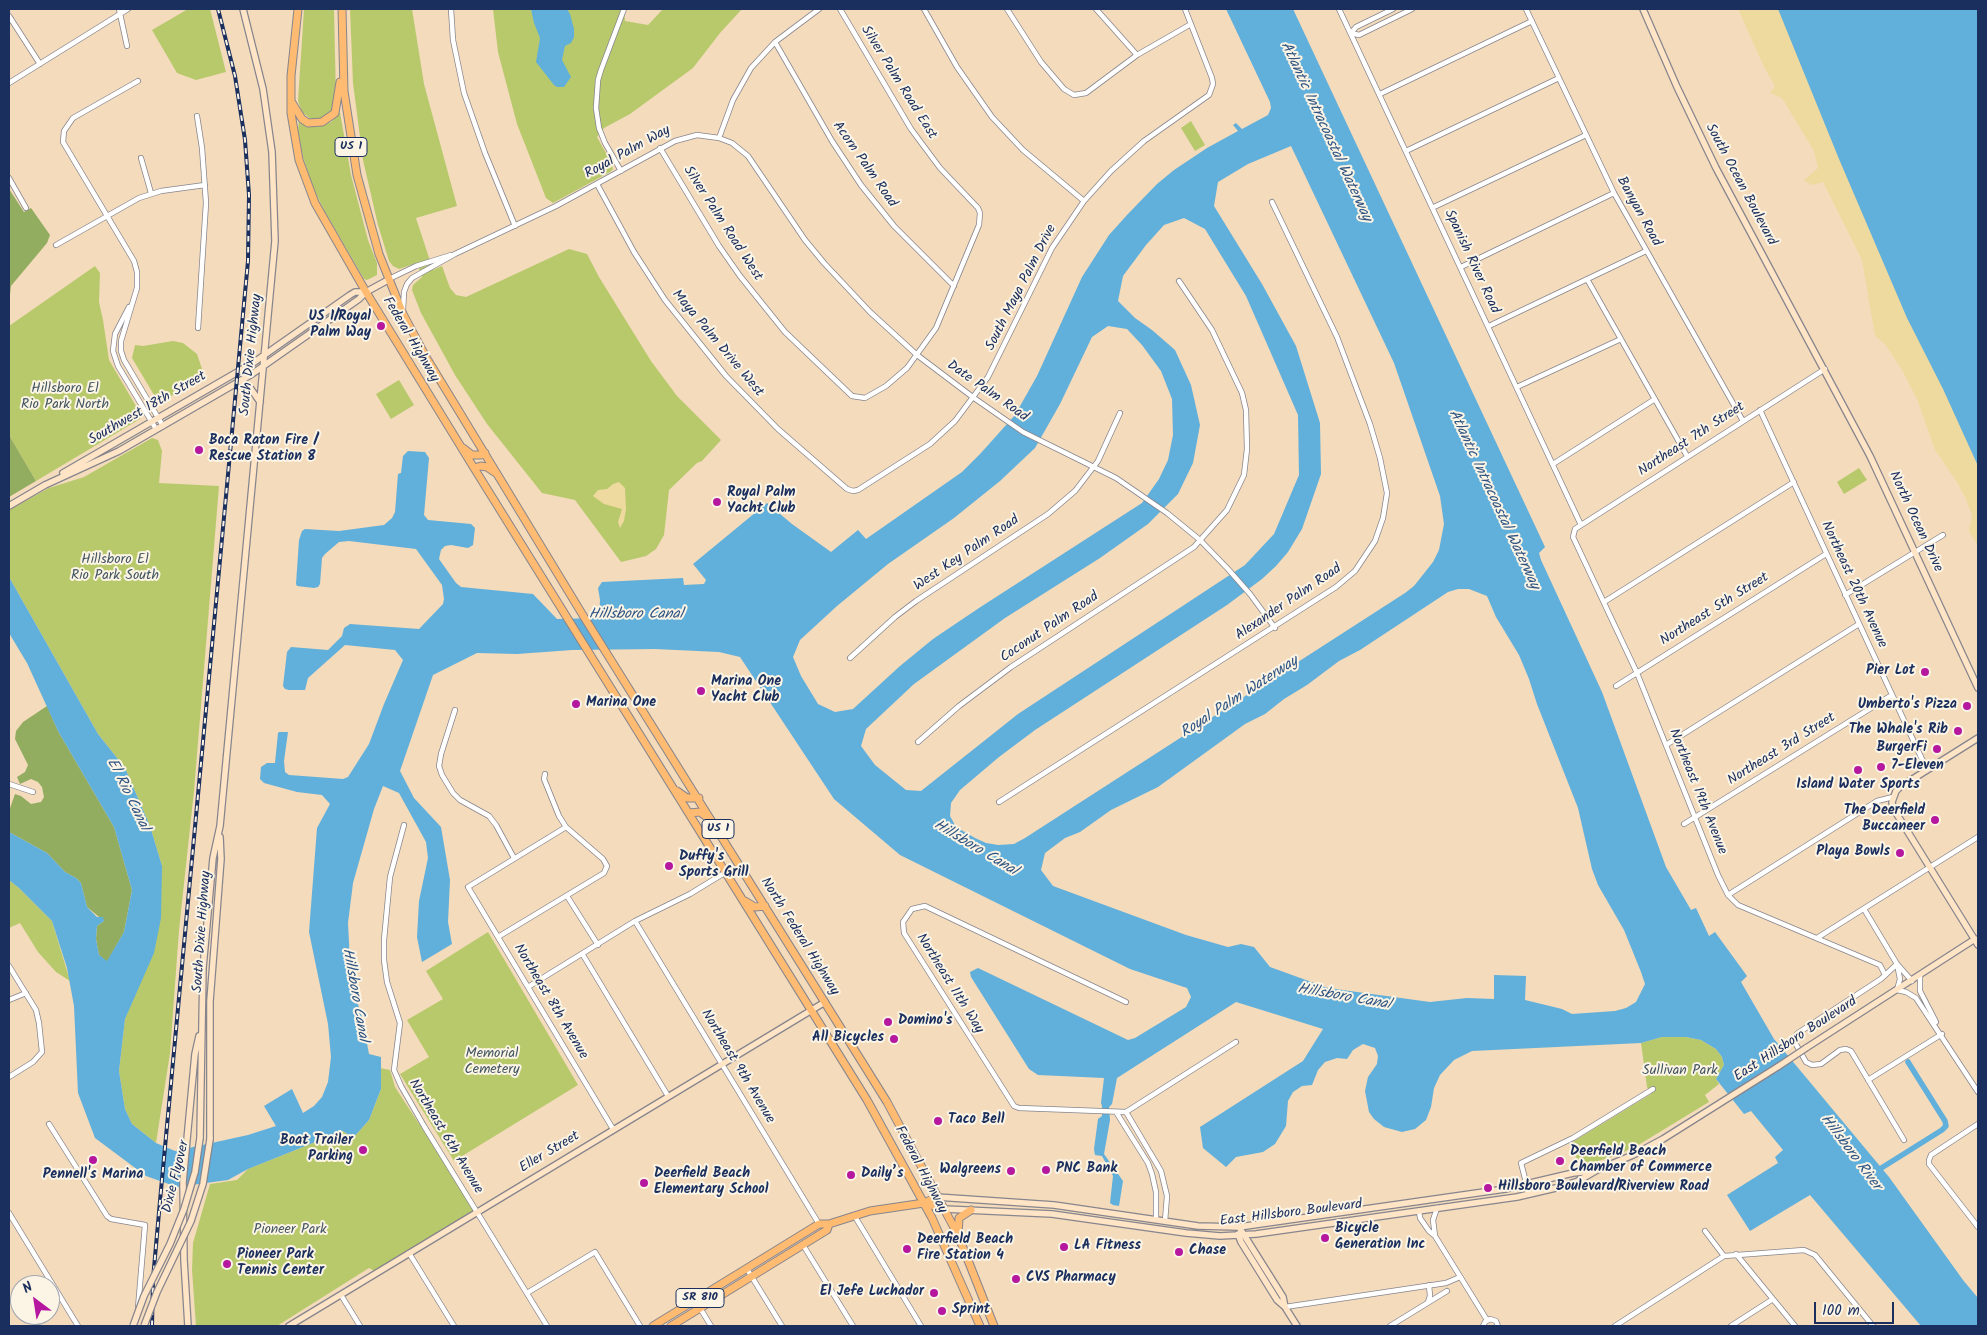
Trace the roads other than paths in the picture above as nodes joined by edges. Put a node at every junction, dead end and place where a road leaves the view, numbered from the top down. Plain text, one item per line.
1 (128, 9) edge
2 (243, 9) edge
3 (298, 9) edge
4 (342, 9) edge
5 (451, 9) edge
6 (624, 9) edge
7 (820, 9) edge
8 (840, 9) edge
9 (924, 9) edge
10 (1007, 9) edge
11 (1096, 9) edge
12 (1185, 9) edge
13 (1339, 9) edge
14 (1393, 9) edge
15 (1412, 9) edge
16 (1526, 9) edge
17 (1643, 9) edge
18 (119, 11) edge
19 (9, 16) edge
20 (1532, 21) junction
21 (1191, 24) junction
22 (1351, 34) junction
23 (775, 42) junction
24 (127, 46) dead end
25 (1137, 55) junction
26 (40, 64) junction
27 (342, 65) junction
28 (1559, 78) junction
29 (138, 81) dead end
30 (9, 83) edge
31 (1380, 94) junction
32 (290, 99) junction
33 (197, 116) dead end
34 (1586, 135) junction
35 (719, 138) junction
36 (660, 148) junction
37 (1406, 151) junction
38 (141, 158) dead end
39 (621, 171) junction
40 (9, 178) edge
41 (597, 184) junction
42 (205, 185) junction
43 (151, 193) junction
44 (1614, 193) junction
45 (1084, 201) junction
46 (1272, 202) dead end
47 (1434, 207) junction
48 (26, 208) dead end
49 (107, 215) junction
50 (515, 226) junction
51 (56, 245) dead end
52 (1646, 250) junction
53 (455, 254) junction
54 (1461, 267) junction
55 (407, 270) junction
56 (412, 278) junction
57 (1587, 279) junction
58 (388, 280) junction
59 (1180, 281) dead end
60 (954, 286) junction
61 (366, 292) junction
62 (132, 301) junction
63 (403, 314) junction
64 (120, 323) junction
65 (127, 324) junction
66 (1489, 326) junction
67 (198, 328) dead end
68 (114, 339) junction
69 (1621, 339) junction
70 (121, 341) junction
71 (918, 355) junction
72 (264, 356) junction
73 (263, 367) junction
74 (1824, 369) junction
75 (240, 381) junction
76 (1516, 387) junction
77 (974, 398) junction
78 (1655, 399) junction
79 (260, 402) junction
80 (1760, 410) junction
81 (1120, 413) dead end
82 (158, 418) junction
83 (1743, 421) junction
84 (152, 422) junction
85 (163, 426) junction
86 (156, 429) junction
87 (460, 446) junction
88 (485, 453) junction
89 (1687, 456) junction
90 (1553, 464) junction
91 (1095, 467) junction
92 (474, 468) junction
93 (499, 475) junction
94 (1794, 482) junction
95 (45, 485) junction
96 (853, 491) joint
97 (9, 506) edge
98 (1581, 525) junction
99 (1573, 532) joint
100 (1943, 535) dead end
101 (1200, 540) junction
102 (1914, 552) junction
103 (1826, 554) junction
104 (1845, 595) junction
105 (1604, 602) junction
106 (1859, 624) junction
107 (1275, 628) junction
108 (610, 657) joint
109 (592, 658) joint
110 (850, 658) dead end
111 (1637, 673) junction
112 (1616, 686) dead end
113 (1978, 688) edge
114 (1892, 695) junction
115 (455, 710) dead end
116 (1978, 738) edge
117 (918, 742) dead end
118 (1666, 745) junction
119 (1927, 770) junction
120 (545, 774) dead end
121 (9, 784) edge
122 (675, 790) junction
123 (33, 792) dead end
124 (1893, 797) junction
125 (699, 798) junction
126 (998, 802) dead end
127 (689, 813) junction
128 (1695, 817) junction
129 (713, 822) junction
130 (1684, 824) dead end
131 (404, 825) dead end
132 (220, 826) junction
133 (566, 827) junction
134 (1978, 837) edge
135 (514, 858) junction
136 (1930, 867) junction
137 (726, 872) junction
138 (1728, 895) junction
139 (567, 896) junction
140 (742, 899) junction
141 (766, 906) junction
142 (1864, 909) junction
143 (636, 922) junction
144 (498, 937) junction
145 (1817, 938) junction
146 (1977, 940) edge
147 (598, 945) junction
148 (583, 955) junction
149 (1897, 964) junction
150 (9, 966) edge
151 (1885, 975) junction
152 (1920, 975) junction
153 (1912, 981) junction
154 (528, 987) junction
155 (1897, 990) junction
156 (26, 993) junction
157 (9, 1000) edge
158 (825, 1002) junction
159 (1126, 1002) dead end
160 (811, 1010) junction
161 (201, 1024) junction
162 (1942, 1034) junction
163 (210, 1040) junction
164 (1236, 1042) dead end
165 (722, 1063) junction
166 (9, 1078) edge
167 (1868, 1080) junction
168 (1653, 1089) dead end
169 (1978, 1092) edge
170 (668, 1096) junction
171 (873, 1109) joint
172 (1116, 1112) junction
173 (1126, 1112) junction
174 (50, 1124) dead end
175 (1978, 1124) edge
176 (613, 1129) junction
177 (1904, 1140) dead end
178 (1148, 1148) junction
179 (1141, 1152) junction
180 (1597, 1170) junction
181 (1164, 1182) junction
182 (1155, 1183) junction
183 (1527, 1185) junction
184 (1529, 1194) junction
185 (1460, 1195) junction
186 (938, 1197) junction
187 (1411, 1202) junction
188 (924, 1203) junction
189 (1054, 1204) junction
190 (1070, 1207) junction
191 (1437, 1208) junction
192 (944, 1209) junction
193 (971, 1210) junction
194 (1419, 1210) junction
195 (477, 1212) junction
196 (9, 1213) edge
197 (1032, 1213) junction
198 (1052, 1214) junction
199 (854, 1215) junction
200 (1386, 1215) junction
201 (1156, 1219) junction
202 (1165, 1220) junction
203 (819, 1224) junction
204 (829, 1224) junction
205 (1142, 1227) junction
206 (1239, 1227) junction
207 (1978, 1227) edge
208 (1705, 1231) dead end
209 (1245, 1235) junction
210 (958, 1236) junction
211 (1238, 1236) junction
212 (1434, 1236) junction
213 (803, 1245) junction
214 (409, 1253) junction
215 (1736, 1254) junction
216 (1724, 1256) junction
217 (747, 1269) junction
218 (752, 1277) junction
219 (1460, 1278) junction
220 (1429, 1286) junction
221 (1447, 1291) dead end
222 (527, 1293) junction
223 (341, 1295) junction
224 (1773, 1300) junction
225 (1427, 1303) junction
226 (1285, 1307) junction
227 (700, 1308) junction
228 (670, 1316) junction
229 (1487, 1320) junction
230 (78, 1326) edge
231 (134, 1326) edge
232 (144, 1326) edge
233 (188, 1326) edge
234 (289, 1326) edge
235 (360, 1326) edge
236 (454, 1326) edge
237 (547, 1326) edge
238 (640, 1326) edge
239 (653, 1326) edge
240 (669, 1326) edge
241 (711, 1326) edge
242 (782, 1326) edge
243 (853, 1326) edge
244 (921, 1326) edge
245 (980, 1326) edge
246 (994, 1326) edge
247 (1297, 1326) edge
248 (1390, 1326) edge
249 (1483, 1326) edge
250 (1498, 1326) edge
251 (1615, 1326) edge
252 (1731, 1326) edge
253 (1795, 1326) edge
254 (1873, 1326) edge

1 - 18 street
2 - 72 main road, South Dixie Highway
3 - 32 main road, Federal Highway / US 1
4 - 27 main road, Federal Highway / US 1
5 - 50 street
6 - 39 street
7 - 23 street
8 - 60 street, Silver Palm Road East
9 - 45 street
10 - 25 street
11 - 25 street
12 - 21 street
13 - 22 street, Spanish River Road
14 - 22 street
15 - 22 street
16 - 20 street, Banyan Road
17 - 74 main road, South Ocean Boulevard
18 - 24 street
18 - 26 street
19 - 26 street
20 - 28 street, Banyan Road
20 - 31 street
21 - 25 street
21 - 45 street, South Maya Palm Drive
22 - 31 street, Spanish River Road
23 - 35 street
23 - 60 street, Acorn Palm Road
26 - 30 street
27 - 32 main road
27 - 58 main road, Federal Highway / US 1
28 - 34 street, Banyan Road
28 - 37 street
29 - 49 street
31 - 37 street, Spanish River Road
32 - 61 main road, Federal Highway / US 1
33 - 42 street
34 - 44 street, Banyan Road
34 - 47 street
35 - 36 street, Royal Palm Way
35 - 71 street, Date Palm Road
36 - 39 street, Royal Palm Way
36 - 71 street, Silver Palm Road West
37 - 47 street, Spanish River Road
38 - 43 street
39 - 41 street, Royal Palm Way
40 - 48 street
41 - 50 street, Royal Palm Way
41 - 96 street, Maya Palm Drive West
42 - 43 street
42 - 67 street
43 - 49 street
44 - 52 street, Banyan Road
44 - 54 street
45 - 77 street, South Maya Palm Drive
46 - 107 street, Alexander Palm Road
47 - 54 street, Spanish River Road
49 - 51 street
49 - 62 street
50 - 53 street, Royal Palm Way
52 - 57 street
52 - 83 street, Banyan Road
53 - 55 street, Royal Palm Way
53 - 56 street, Royal Palm Way
54 - 66 street, Spanish River Road
55 - 56 street
55 - 58 street, Royal Palm Way
56 - 63 street
57 - 66 street
57 - 69 street
58 - 61 main road, Royal Palm Way
58 - 63 main road, Federal Highway / US 1
59 - 101 street, Coconut Palm Road
60 - 71 street
61 - 72 main road, Royal Palm Way
61 - 73 main road, Royal Palm Way
61 - 87 main road, Federal Highway / US 1
62 - 64 street
62 - 65 street
63 - 88 main road, Federal Highway / US 1
64 - 65 street
64 - 68 street
65 - 70 street
66 - 76 street, Spanish River Road
68 - 70 street
68 - 84 street
69 - 76 street
69 - 78 street
70 - 82 street
71 - 77 street, Date Palm Road
72 - 73 main road, South Dixie Highway
72 - 82 main road, Southwest 18th Street
73 - 75 main road, Southwest 18th Street
73 - 79 main road, South Dixie Highway
74 - 80 street, Northeast 7th Street
74 - 102 main road, North Ocean Drive
75 - 79 main road
75 - 85 main road, Southwest 18th Street
76 - 90 street, Spanish River Road
77 - 91 street, Date Palm Road
77 - 96 street, South Maya Palm Drive
78 - 89 street
78 - 90 street
79 - 132 main road, South Dixie Highway
80 - 83 street, Northeast 7th Street
80 - 94 street, Northeast 20th Avenue
81 - 91 street, West Key Palm Road
82 - 84 main road, Southwest 18th Street
82 - 85 street
83 - 89 street, Northeast 7th Street
84 - 86 street
84 - 95 main road, Southwest 18th Street
85 - 86 main road, Southwest 18th Street
86 - 95 main road, Southwest 18th Street
87 - 88 main road
87 - 92 main road, Federal Highway / US 1
88 - 93 main road, Federal Highway / US 1
89 - 98 street, Northeast 7th Street
90 - 98 street, Spanish River Road
91 - 101 street, Date Palm Road
91 - 110 street, West Key Palm Road
92 - 93 main road
92 - 109 main road, Federal Highway / US 1
93 - 108 main road, Federal Highway / US 1
94 - 103 street, Northeast 20th Avenue
94 - 105 street
95 - 97 main road, Southwest 18th Street
98 - 99 street, Northeast 7th Street
99 - 105 street, Northeast 19th Avenue
100 - 102 street
101 - 107 street, Date Palm Road
101 - 117 street, Coconut Palm Road
102 - 104 street
102 - 113 main road, North Ocean Drive
103 - 104 street, Northeast 20th Avenue
103 - 111 street, Northeast 5th Street
104 - 106 street, Northeast 20th Avenue
105 - 111 street, Northeast 19th Avenue
106 - 114 street, Northeast 20th Avenue
106 - 118 street
107 - 126 street, Alexander Palm Road
108 - 125 main road, North Federal Highway / US 1
109 - 122 main road, North Federal Highway / US 1
111 - 112 street, Northeast 5th Street
111 - 118 street, Northeast 19th Avenue
114 - 119 street, Northeast 20th Avenue
114 - 128 street, Northeast 3rd Street
115 - 135 street
116 - 119 main road
118 - 128 street, Northeast 19th Avenue
119 - 124 main road
120 - 133 street
121 - 123 street
122 - 125 main road
122 - 127 main road, North Federal Highway / US 1
124 - 136 main road
124 - 138 street
125 - 129 main road, North Federal Highway / US 1
127 - 129 main road
127 - 137 main road, North Federal Highway / US 1
128 - 130 street, Northeast 3rd Street
128 - 138 street, Northeast 19th Avenue
129 - 141 main road, North Federal Highway / US 1
131 - 195 street, Northeast 6th Avenue
132 - 161 main road, South Dixie Highway
132 - 163 main road, South Dixie Highway
133 - 135 street
133 - 139 street
134 - 136 street
135 - 144 street, Northeast 8th Avenue
136 - 142 street
136 - 146 main road
137 - 140 main road, North Federal Highway / US 1
137 - 143 street
138 - 145 street, Northeast 19th Avenue
139 - 144 street
139 - 147 street
140 - 141 main road
140 - 160 main road, North Federal Highway / US 1
141 - 158 main road, North Federal Highway / US 1
142 - 145 street
142 - 149 street
143 - 147 street
143 - 165 street, Northeast 9th Avenue
144 - 154 street, Northeast 8th Avenue
145 - 151 street, Northeast 19th Avenue
146 - 152 main road, East Hillsboro Boulevard / SR 810
147 - 148 street
148 - 154 street
148 - 170 street
149 - 151 street
149 - 153 street
149 - 155 street
150 - 156 street
151 - 167 street
152 - 153 main road, East Hillsboro Boulevard / SR 810
152 - 162 street
153 - 155 main road, East Hillsboro Boulevard / SR 810
154 - 176 street, Northeast 8th Avenue
155 - 162 street
155 - 180 main road, East Hillsboro Boulevard / SR 810, bridge
156 - 157 street
156 - 166 street
158 - 160 main road, Eller Street
158 - 186 main road, North Federal Highway / US 1
159 - 172 street, Northeast 11th Way
160 - 165 main road, Eller Street
160 - 171 main road, North Federal Highway / US 1
161 - 163 main road
161 - 231 main road, Dixie Flyover, bridge
161 - 233 main road
162 - 167 street
162 - 169 street
163 - 232 main road, Dixie Flyover, bridge
164 - 173 street
165 - 170 main road, Eller Street
165 - 203 street, Northeast 9th Avenue
167 - 177 street
168 - 183 street
170 - 176 main road, Eller Street
171 - 188 main road, Federal Highway / US 1
172 - 173 street, Northeast 11th Way
172 - 179 street
173 - 178 street
174 - 231 street
175 - 207 street
176 - 195 main road, Eller Street
178 - 179 street
178 - 181 street
179 - 182 street
180 - 183 main road, East Hillsboro Boulevard / SR 810
180 - 184 main road, East Hillsboro Boulevard / SR 810
181 - 182 street
181 - 202 street
182 - 201 street
183 - 184 street
183 - 185 main road, East Hillsboro Boulevard / SR 810
184 - 191 main road, East Hillsboro Boulevard / SR 810
185 - 187 main road, East Hillsboro Boulevard / SR 810
185 - 194 main road
186 - 188 main road, East Hillsboro Boulevard / SR 810
186 - 189 main road, East Hillsboro Boulevard / SR 810
186 - 192 main road, North Federal Highway / US 1
187 - 200 main road
187 - 206 main road, East Hillsboro Boulevard / SR 810
188 - 192 main road, East Hillsboro Boulevard / SR 810
188 - 199 main road, East Hillsboro Boulevard / SR 810
188 - 245 main road, Federal Highway / US 1
189 - 190 main road, East Hillsboro Boulevard / SR 810
189 - 197 main road
190 - 198 main road
190 - 201 main road, East Hillsboro Boulevard / SR 810
191 - 194 main road, East Hillsboro Boulevard / SR 810
191 - 212 street
192 - 193 main road, East Hillsboro Boulevard / SR 810
192 - 210 main road, Federal Highway / US 1
193 - 197 main road, East Hillsboro Boulevard / SR 810
193 - 210 main road
194 - 200 main road, East Hillsboro Boulevard / SR 810
194 - 212 street
195 - 214 main road, Eller Street
195 - 222 street, Northeast 6th Avenue
196 - 230 street
197 - 198 main road, East Hillsboro Boulevard / SR 810
198 - 205 main road, East Hillsboro Boulevard / SR 810
199 - 204 main road, East Hillsboro Boulevard / SR 810
199 - 244 street
200 - 209 main road, East Hillsboro Boulevard / SR 810
201 - 202 main road, East Hillsboro Boulevard / SR 810
202 - 205 main road
202 - 206 main road, East Hillsboro Boulevard / SR 810
203 - 204 main road, East Hillsboro Boulevard / SR 810
203 - 217 main road, SR 810
204 - 213 main road, East Hillsboro Boulevard / SR 810
205 - 211 main road, East Hillsboro Boulevard / SR 810
206 - 209 main road
206 - 211 main road
208 - 216 street
209 - 211 main road, East Hillsboro Boulevard / SR 810
209 - 226 main road
210 - 246 main road, Federal Highway / US 1
211 - 226 main road
212 - 219 street
213 - 218 main road, East Hillsboro Boulevard / SR 810
213 - 243 street
214 - 223 main road, Eller Street
214 - 236 street
215 - 216 street
215 - 224 street
215 - 254 street
216 - 251 street
217 - 218 street
217 - 228 main road, SR 810
218 - 227 main road, East Hillsboro Boulevard / SR 810
218 - 242 street
219 - 220 street
219 - 229 street
220 - 225 street
220 - 226 street
221 - 225 street
222 - 237 street, Northeast 6th Avenue
222 - 238 street
223 - 234 main road, Eller Street
223 - 235 street
224 - 252 street
224 - 253 street
225 - 248 street
226 - 247 main road
227 - 240 main road, East Hillsboro Boulevard / SR 810
227 - 241 street
228 - 239 main road, SR 810
228 - 240 main road
229 - 249 street
229 - 250 street

